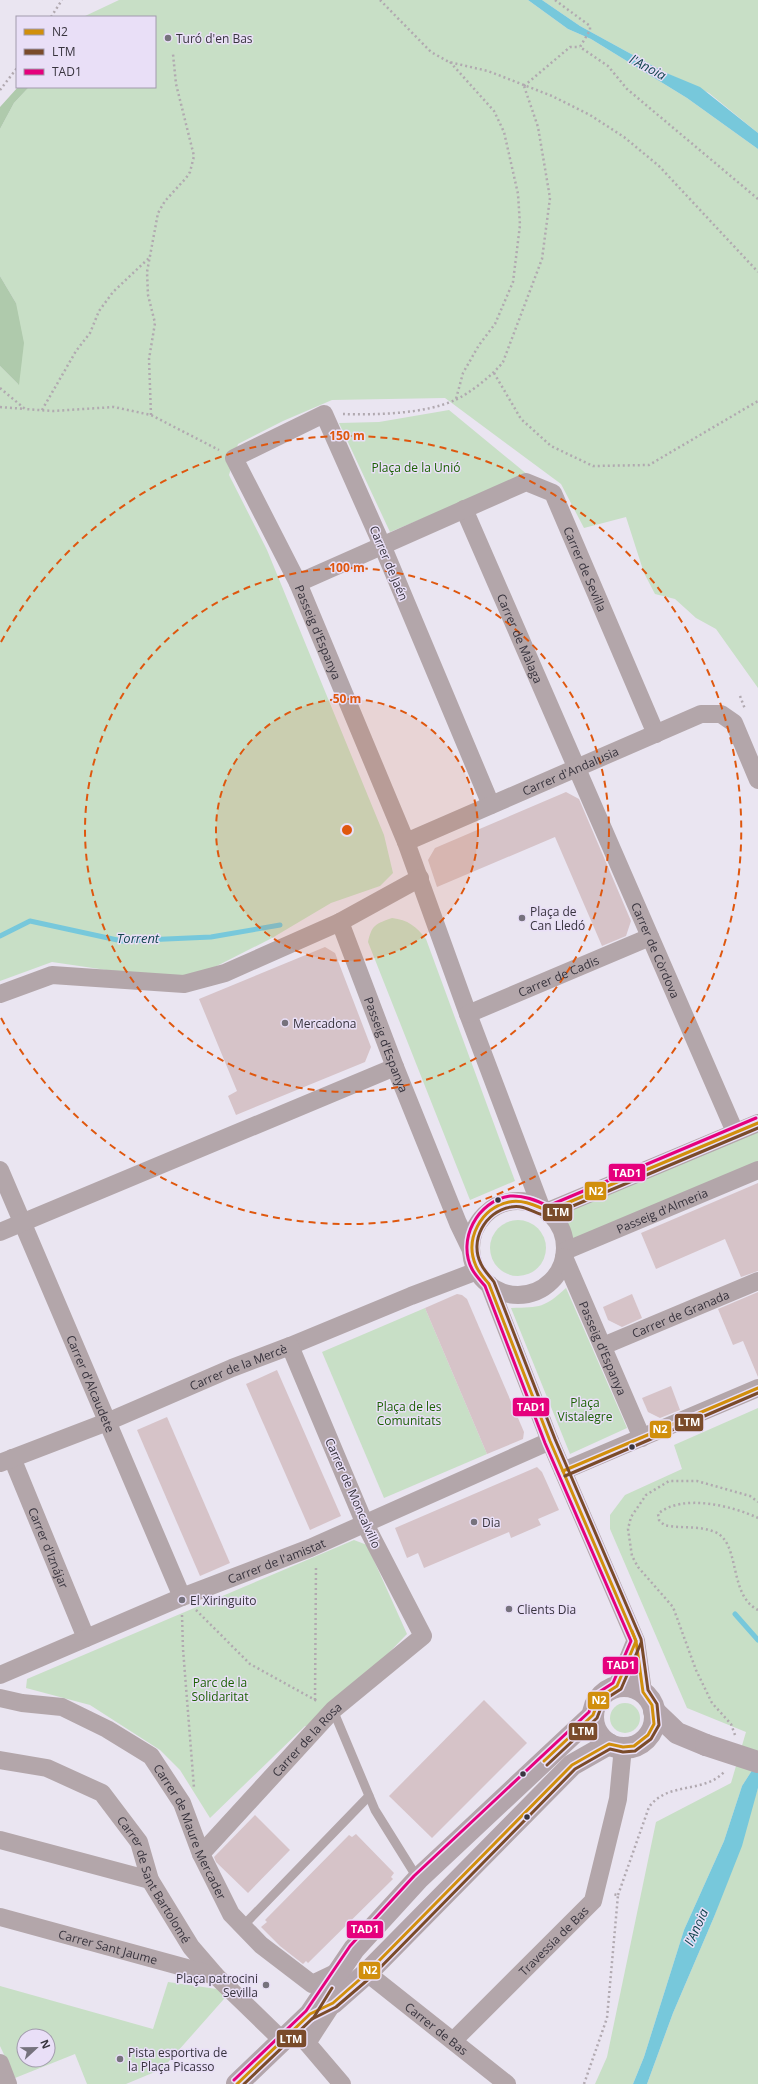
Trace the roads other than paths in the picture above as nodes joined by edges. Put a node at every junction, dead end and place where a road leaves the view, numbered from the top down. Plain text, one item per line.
1 (324, 414) joint
2 (464, 509) junction
3 (382, 546) junction
4 (298, 583) junction
5 (656, 734) junction
6 (576, 769) junction
7 (758, 780) edge
8 (490, 805) junction
9 (406, 842) junction
10 (420, 878) junction
11 (340, 922) junction
12 (650, 937) junction
13 (0, 994) edge
14 (468, 1014) junction
15 (395, 1066) junction
16 (758, 1123) edge
17 (735, 1132) junction
18 (0, 1170) edge
19 (758, 1170) edge
20 (545, 1209) junction
21 (23, 1222) junction
22 (0, 1232) edge
23 (471, 1250) junction
24 (564, 1254) junction
25 (483, 1278) junction
26 (758, 1281) edge
27 (290, 1346) junction
28 (603, 1346) junction
29 (758, 1388) edge
30 (107, 1422) junction
31 (642, 1438) junction
32 (550, 1441) junction
33 (6, 1460) edge
34 (563, 1471) junction
35 (364, 1522) junction
36 (182, 1597) junction
37 (423, 1636) joint
38 (86, 1638) junction
39 (636, 1641) junction
40 (0, 1675) edge
41 (616, 1686) junction
42 (0, 1698) edge
43 (648, 1701) junction
44 (333, 1710) junction
45 (593, 1715) junction
46 (643, 1740) junction
47 (706, 1745) junction
48 (616, 1746) junction
49 (0, 1760) edge
50 (758, 1762) edge
51 (369, 1796) junction
52 (0, 1840) edge
53 (201, 1854) junction
54 (418, 1879) junction
55 (150, 1880) junction
56 (0, 1917) edge
57 (243, 1926) junction
58 (335, 1973) junction
59 (366, 1973) junction
60 (216, 1976) junction
61 (333, 2003) junction
62 (310, 2014) junction
63 (453, 2040) junction
64 (283, 2041) junction
65 (0, 2063) edge
66 (8, 2084) edge
67 (237, 2084) edge
68 (342, 2084) edge
69 (507, 2084) edge

1 - 3 street, Carrer de Jaén
1 - 4 street, Passeig d'Espanya
2 - 3 street, Carrer de Sevilla
2 - 5 street, Carrer de Sevilla
2 - 6 street, Carrer de Màlaga
3 - 4 street, Carrer de Sevilla
3 - 8 street, Carrer de Jaén
4 - 9 street, Passeig d'Espanya
5 - 6 street, Carrer d'Andalusia
5 - 7 street, Carrer d'Andalusia
6 - 8 street, Carrer d'Andalusia
6 - 12 street, Carrer de Còrdova
8 - 9 street, Carrer d'Andalusia
9 - 10 street, Passeig d'Espanya
10 - 11 street
10 - 14 street, Passeig d'Espanya
11 - 13 street
11 - 15 street, Passeig d'Espanya
12 - 14 street, Carrer de Cadis
12 - 17 street, Carrer de Còrdova
14 - 20 street, Passeig d'Espanya
15 - 21 street
15 - 23 street, Passeig d'Espanya
16 - 17 street
17 - 20 street
18 - 21 street, Carrer d'Alcaudete
19 - 24 street, Passeig d'Almeria
20 - 23 street, Passeig d'Espanya
20 - 24 street, Passeig d'Espanya
21 - 22 street
21 - 30 street, Carrer d'Alcaudete
23 - 25 street, Passeig d'Espanya
24 - 25 street
24 - 28 street, Passeig d'Espanya
25 - 27 street, Carrer de la Mercè
25 - 32 street, Passeig d'Espanya
26 - 28 street, Carrer de Granada
27 - 30 street, Carrer de la Mercè
27 - 35 street, Carrer de Moncalvillo
28 - 31 street, Passeig d'Espanya
29 - 31 street
30 - 33 street, Carrer de la Mercè
30 - 36 street, Carrer d'Alcaudete
31 - 34 street
32 - 34 street, Passeig d'Espanya
32 - 35 street, Carrer de l'amistat
33 - 38 street, Carrer d'Iznájar
34 - 39 street, Passeig d'Espanya
35 - 36 street, Carrer de l'amistat
35 - 37 street, Carrer de Moncalvillo
36 - 38 street, Carrer de l'amistat
37 - 44 street, Carrer de la Rosa
38 - 40 street, Carrer de l'amistat
39 - 41 street
39 - 43 street, Passeig d'Espanya
41 - 43 street
41 - 45 street
42 - 53 street, Carrer de Maure Mercader
43 - 46 street
43 - 47 street
44 - 51 lane
44 - 53 street, Carrer de la Rosa
45 - 48 street
45 - 54 street
46 - 47 street
46 - 48 street
47 - 50 street, bridge
48 - 59 street
48 - 63 street, Travessia de Bas
49 - 55 street, Carrer de Sant Bartolomé
51 - 54 lane
51 - 57 lane
52 - 55 street
53 - 57 street, Carrer de Maure Mercader
54 - 58 street
55 - 60 street, Carrer de Sant Bartolomé
56 - 60 street, Carrer Sant Jaume
57 - 58 street, Carrer de Maure Mercader
58 - 62 street
59 - 61 street
59 - 63 street, Carrer de Bas
60 - 64 street, Carrer de Sant Bartolomé
61 - 62 street
61 - 68 street
62 - 64 street
63 - 69 street, Carrer de Bas
64 - 67 street
65 - 66 street

